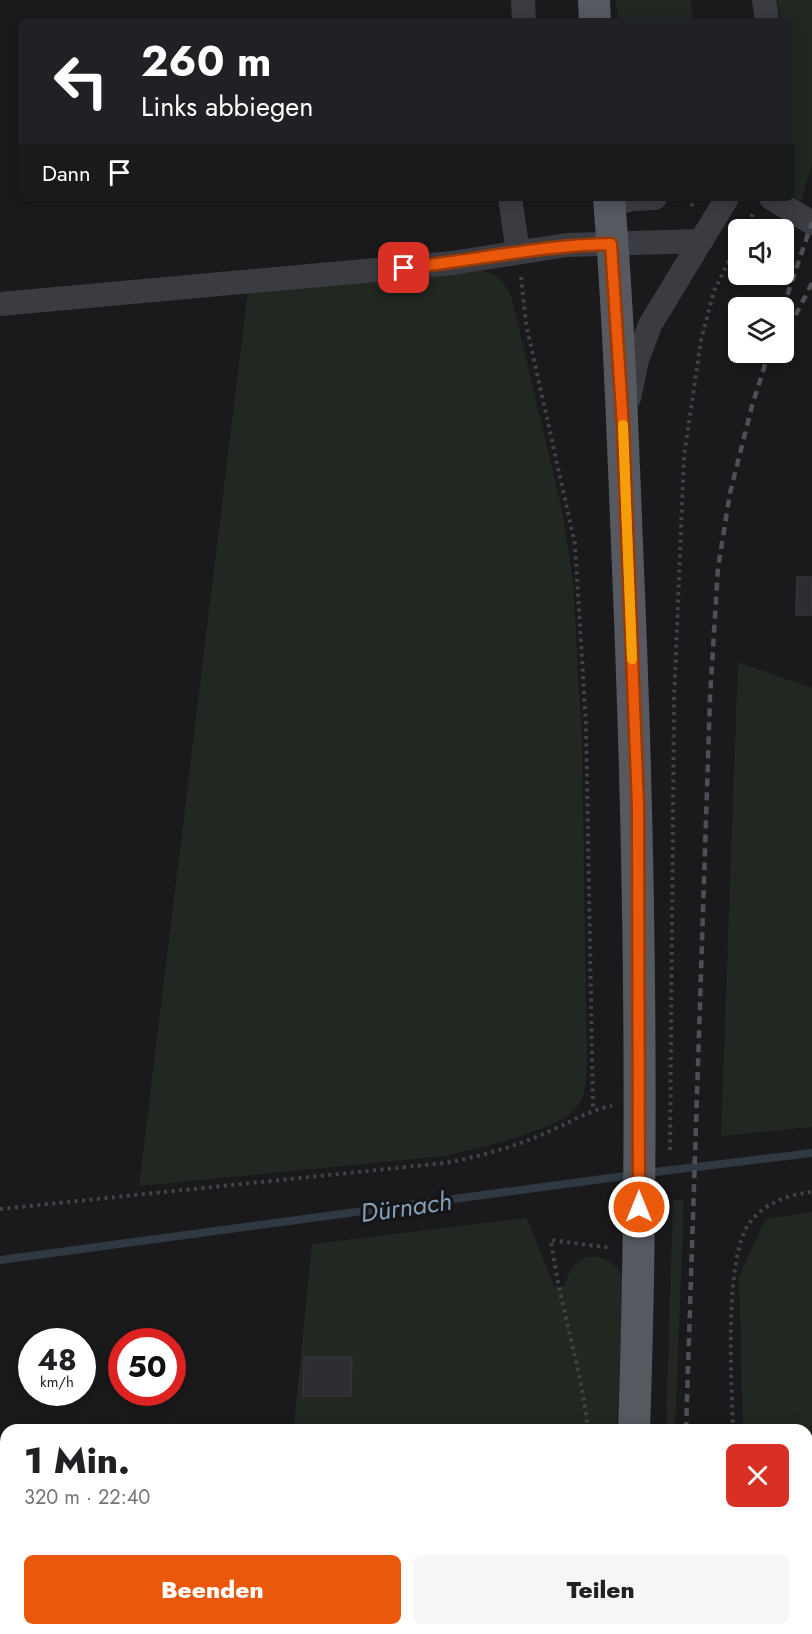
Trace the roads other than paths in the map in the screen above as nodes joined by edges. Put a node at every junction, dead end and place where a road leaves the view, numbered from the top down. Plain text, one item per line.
1 (523, 0) edge
2 (594, 0) edge
3 (764, 0) edge
4 (524, 18) edge
5 (595, 18) edge
6 (767, 18) edge
7 (510, 201) edge
8 (725, 201) edge
9 (776, 201) edge
10 (609, 202) edge
11 (812, 223) edge
12 (707, 233) junction
13 (611, 244) junction
14 (518, 252) junction
15 (0, 304) edge
16 (623, 427) junction
17 (634, 1424) edge

1 - 4 street
2 - 5 main road
3 - 6 street
7 - 14 street
8 - 12 street
9 - 11 street
10 - 13 main road
12 - 13 street
12 - 16 street
13 - 14 street
13 - 16 main road
14 - 15 street
16 - 17 main road

